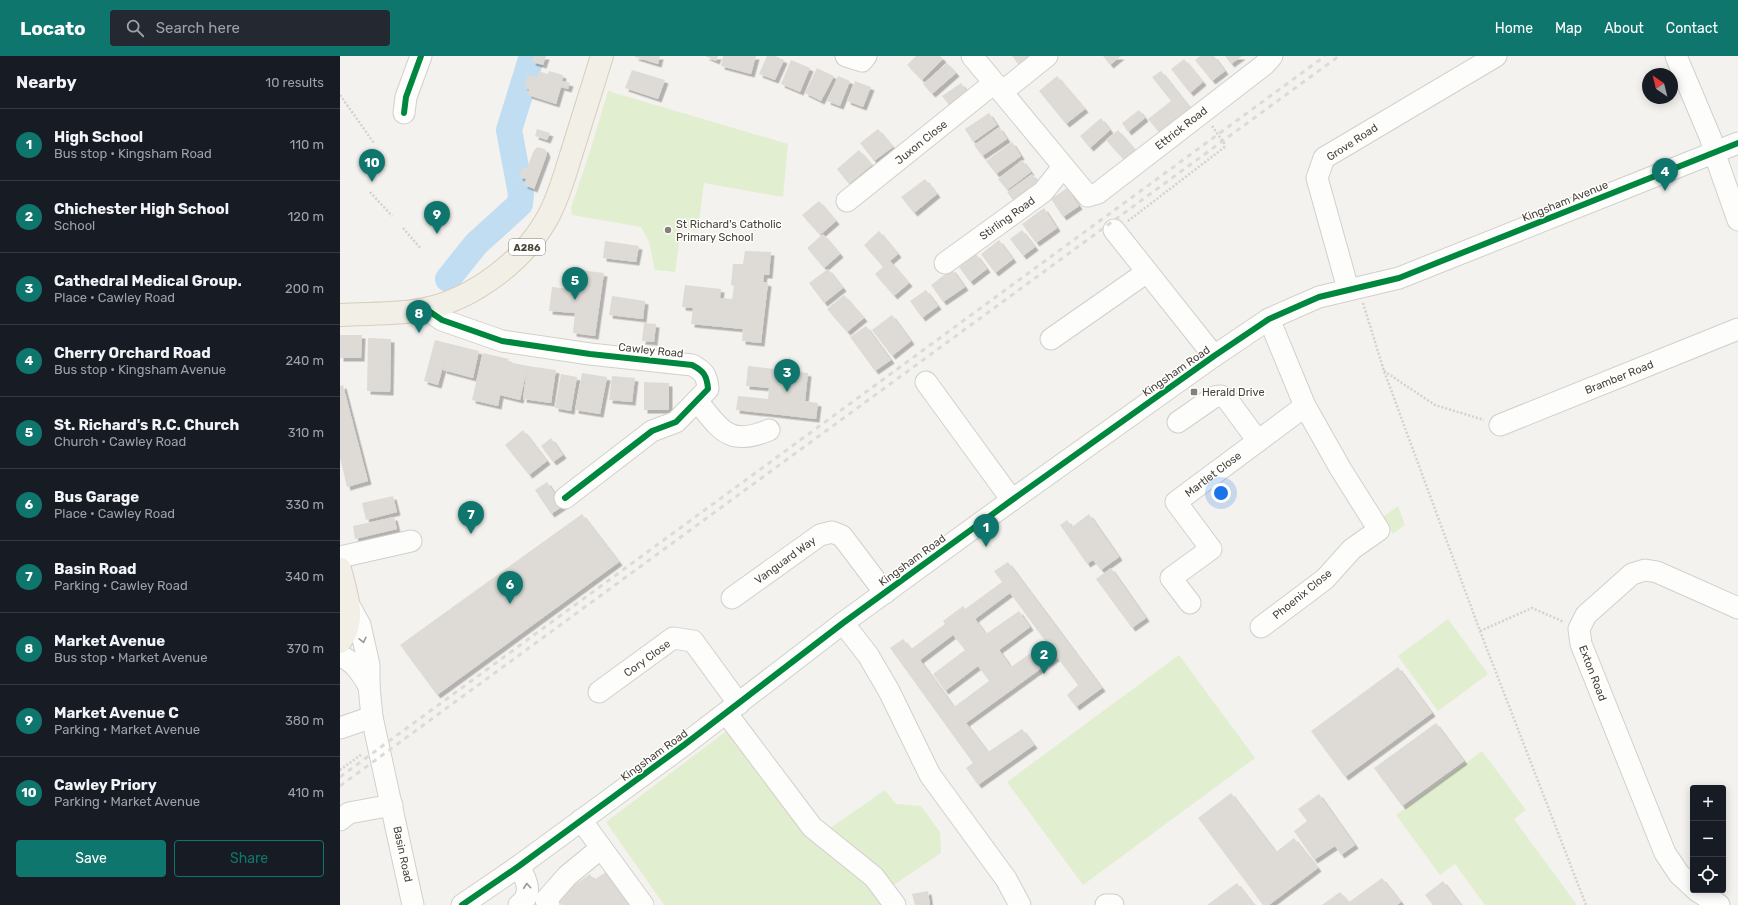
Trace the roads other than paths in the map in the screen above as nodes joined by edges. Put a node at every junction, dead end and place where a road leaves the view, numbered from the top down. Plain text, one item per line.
1 (421, 56) edge
2 (602, 56) edge
3 (846, 56) edge
4 (866, 56) edge
5 (972, 56) edge
6 (1047, 56) edge
7 (1272, 56) edge
8 (1496, 56) edge
9 (1676, 56) edge
10 (998, 87) junction
11 (404, 113) dead end
12 (1738, 143) edge
13 (1714, 152) junction
14 (1064, 167) junction
15 (847, 201) dead end
16 (1738, 220) edge
17 (1121, 225) road end
18 (945, 263) dead end
19 (1147, 272) junction
20 (1399, 278) joint
21 (1353, 288) junction
22 (426, 309) junction
23 (340, 315) edge
24 (1269, 319) junction
25 (1738, 329) edge
26 (1051, 339) dead end
27 (1214, 356) junction
28 (926, 382) dead end
29 (697, 401) junction
30 (1305, 406) junction
31 (1178, 422) dead end
32 (1500, 425) road end
33 (769, 430) dead end
34 (1258, 441) junction
35 (565, 498) dead end
36 (1012, 500) junction
37 (411, 541) dead end
38 (340, 557) edge
39 (340, 569) edge
40 (885, 593) junction
41 (732, 598) dead end
42 (1190, 603) dead end
43 (349, 604) junction
44 (1738, 608) edge
45 (843, 623) junction
46 (1261, 627) dead end
47 (340, 642) edge
48 (340, 656) edge
49 (369, 686) junction
50 (599, 692) dead end
51 (733, 709) junction
52 (372, 717) junction
53 (340, 728) edge
54 (392, 805) junction
55 (340, 820) edge
56 (581, 820) junction
57 (601, 848) junction
58 (519, 866) junction
59 (1690, 884) edge
60 (1701, 893) edge
61 (413, 905) edge
62 (462, 905) edge
63 (519, 905) edge
64 (549, 905) edge
65 (643, 905) edge
66 (895, 905) edge
67 (1020, 905) edge
68 (1106, 905) edge
69 (1113, 905) edge
70 (1719, 905) edge

1 - 11 street
2 - 22 main road, A286
3 - 4 street
5 - 10 street
6 - 10 street, Juxon Close
7 - 14 street, Ettrick Road
8 - 21 street, Grove Road
9 - 13 street
10 - 14 street
10 - 15 street, Juxon Close
12 - 13 street, Kingsham Avenue
13 - 16 street
13 - 20 street, Kingsham Avenue
14 - 18 street, Stirling Road
17 - 19 street
19 - 26 street
19 - 27 street
20 - 21 street, Kingsham Road
21 - 24 street, Kingsham Road
22 - 23 main road, A286
22 - 29 street, Cawley Road
24 - 27 street, Kingsham Road
24 - 30 street
25 - 32 street, Bramber Road
27 - 36 street, Kingsham Road
28 - 36 street
29 - 33 street
29 - 35 street, Cawley Road
30 - 34 street, Martlet Close
30 - 46 street, Phoenix Close
31 - 34 street
34 - 42 street, Martlet Close
36 - 40 street, Kingsham Road
37 - 38 street
39 - 43 main road
40 - 41 street, Vanguard Way
40 - 45 street, Kingsham Road
43 - 47 main road
43 -> 49 street, Basin Road
44 - 59 street, Exton Road
45 - 51 street, Kingsham Road
45 - 67 street
48 - 49 street
49 - 52 street, Basin Road
50 - 51 street, Cory Close
51 - 56 street, Kingsham Road
51 - 66 street, Cory Close
52 - 53 street
52 - 54 street, Basin Road
54 - 55 street
54 - 61 street, Basin Road
56 - 57 street
56 - 58 street, Kingsham Road
57 - 64 street
57 - 65 street
58 - 62 street, Kingsham Road
63 -> 58 street
60 - 70 street
68 - 69 street

